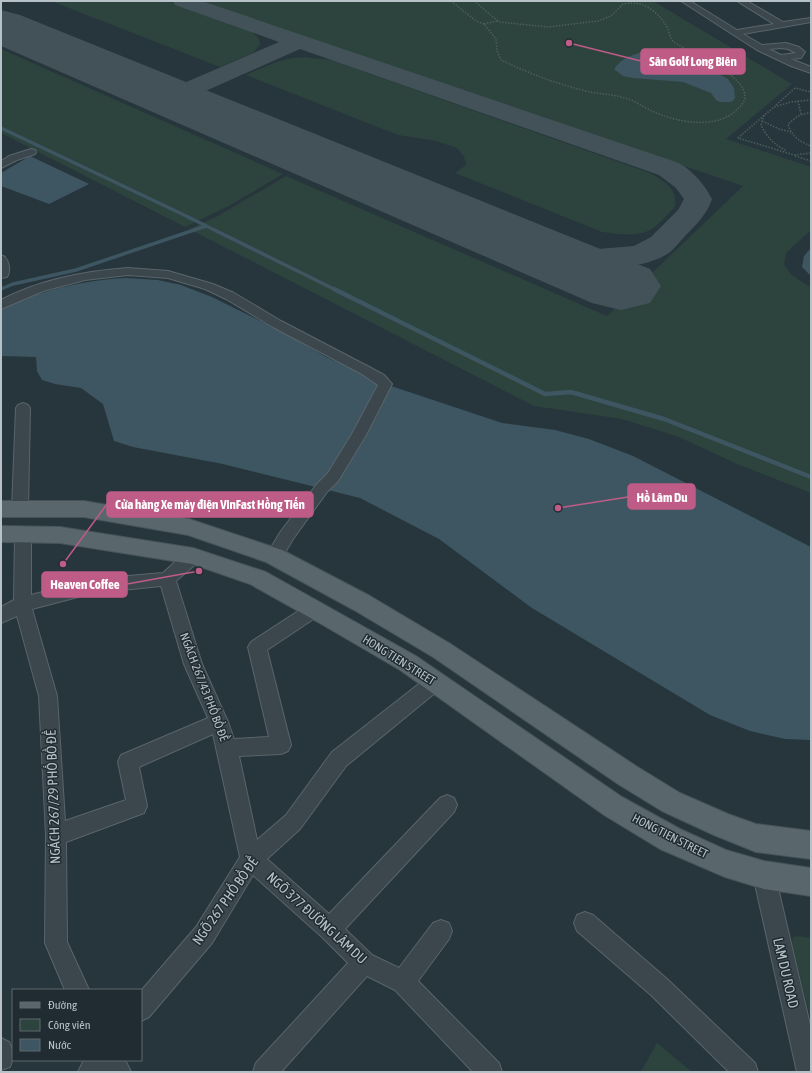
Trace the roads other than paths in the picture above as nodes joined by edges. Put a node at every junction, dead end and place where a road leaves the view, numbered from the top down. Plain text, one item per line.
1 (685, 1) edge
2 (741, 1) edge
3 (811, 20) edge
4 (782, 25) junction
5 (736, 33) junction
6 (760, 48) junction
7 (780, 58) junction
8 (811, 70) edge
9 (32, 152) dead end
10 (1, 165) edge
11 (1, 259) edge
12 (1, 274) edge
13 (1, 305) edge
14 (23, 408) dead end
15 (10, 509) edge
16 (1, 534) edge
17 (24, 535) junction
18 (193, 556) junction
19 (274, 556) junction
20 (167, 579) junction
21 (22, 604) junction
22 (315, 609) junction
23 (1, 616) edge
24 (435, 682) junction
25 (219, 722) junction
26 (227, 748) junction
27 (447, 805) dead end
28 (56, 835) junction
29 (811, 845) edge
30 (251, 859) junction
31 (764, 875) junction
32 (811, 882) edge
33 (585, 923) dead end
34 (330, 930) junction
35 (441, 931) dead end
36 (364, 963) junction
37 (403, 982) junction
38 (77, 989) edge
39 (142, 1008) edge
40 (1, 1050) edge
41 (1, 1058) edge
42 (98, 1061) edge
43 (111, 1061) edge
44 (90, 1072) edge
45 (119, 1072) edge
46 (265, 1072) edge
47 (490, 1072) edge
48 (746, 1072) edge
49 (809, 1072) edge

1 - 5 street
2 - 4 street
3 - 4 street
4 - 5 street
5 - 6 street
6 - 7 street
6 - 7 street
7 - 8 street
9 - 10 street
11 - 12 street
13 - 19 street
14 - 15 street
15 - 19 main road
16 - 17 main road, HONG TIEN STREET
17 - 18 main road, HONG TIEN STREET
17 - 21 street, NGÁCH 267/29 PHỐ BỒ ĐỀ
18 - 20 street
18 - 22 main road, HONG TIEN STREET
19 - 29 main road
20 - 21 street
20 - 25 street, NGÁCH 267/43 PHỐ BỒ ĐỀ
21 - 23 street
21 - 28 street, NGÁCH 267/29 PHỐ BỒ ĐỀ
22 - 24 main road, HONG TIEN STREET
22 - 26 street, NGÁCH 267/43 PHỐ BỒ ĐỀ
24 - 30 street, NGÕ 267 PHỐ BỒ ĐỀ
24 - 31 main road, HONG TIEN STREET
25 - 26 street, NGÁCH 267/43 PHỐ BỒ ĐỀ
25 - 28 street
26 - 30 street, NGÁCH 267/43 PHỐ BỒ ĐỀ
27 - 34 street
28 - 38 street, NGÁCH 267/29 PHỐ BỒ ĐỀ
30 - 34 street, NGÕ 377 ĐƯỜNG LÂM DU
30 - 39 street, NGÕ 267 PHỐ BỒ ĐỀ
31 - 32 main road, HONG TIEN STREET
31 - 49 street, LAM DU ROAD
33 - 48 street
34 - 36 street, NGÕ 377 ĐƯỜNG LÂM DU
35 - 37 street
36 - 37 street, NGÕ 377 ĐƯỜNG LÂM DU
36 - 46 street
37 - 47 street, NGÕ 377 ĐƯỜNG LÂM DU
40 - 41 street
42 - 44 street
43 - 45 street

